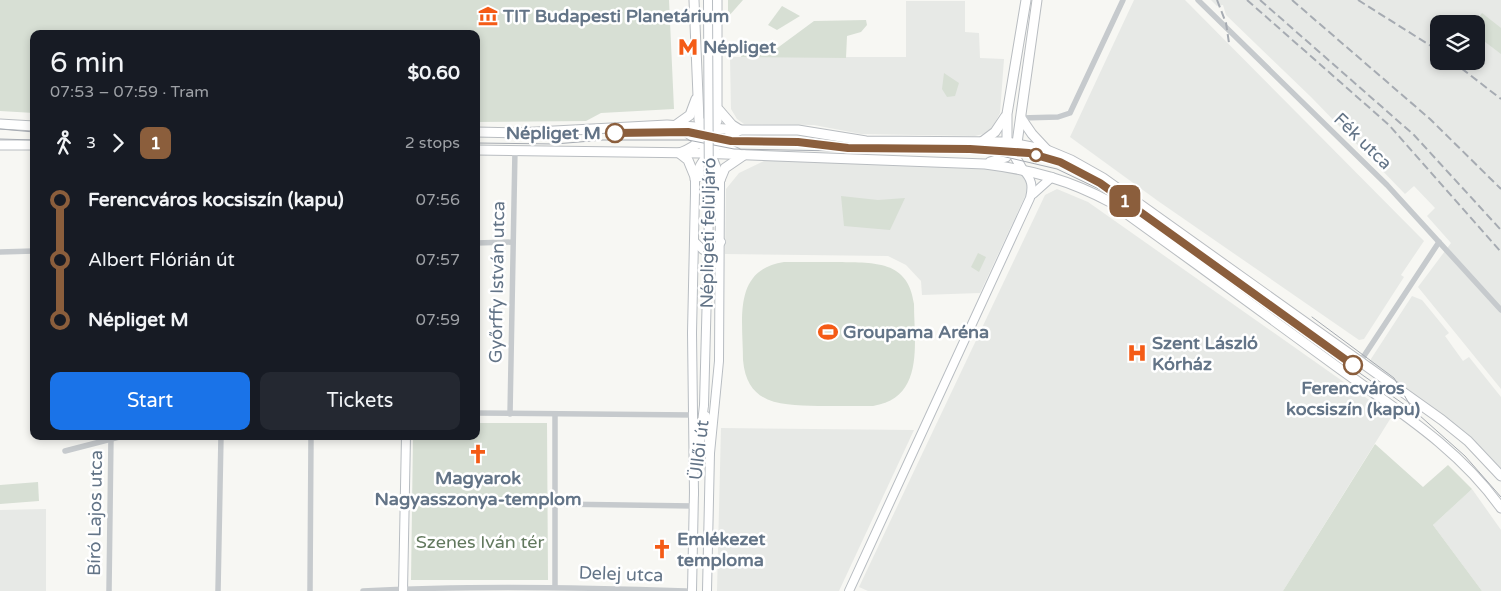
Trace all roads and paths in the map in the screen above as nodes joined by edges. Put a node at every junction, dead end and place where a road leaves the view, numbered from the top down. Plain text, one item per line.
1 (694, 0) edge
2 (708, 0) edge
3 (717, 0) edge
4 (1026, 0) edge
5 (1037, 0) edge
6 (1123, 0) edge
7 (1198, 0) edge
8 (695, 52) junction
9 (718, 54) junction
10 (696, 76) junction
11 (719, 76) junction
12 (697, 97) junction
13 (719, 110) junction
14 (1007, 114) junction
15 (1022, 118) junction
16 (0, 124) edge
17 (676, 125) junction
18 (30, 126) edge
19 (709, 130) junction
20 (740, 130) junction
21 (480, 132) edge
22 (700, 141) junction
23 (983, 141) junction
24 (1007, 142) junction
25 (1017, 143) junction
26 (720, 144) junction
27 (0, 145) edge
28 (30, 145) edge
29 (480, 150) edge
30 (515, 150) junction
31 (1047, 150) junction
32 (679, 153) junction
33 (710, 153) junction
34 (1011, 153) junction
35 (744, 155) junction
36 (985, 164) junction
37 (1022, 169) junction
38 (1052, 177) junction
39 (695, 179) junction
40 (720, 180) junction
41 (1030, 198) junction
42 (513, 242) junction
43 (695, 242) junction
44 (721, 242) junction
45 (1439, 242) junction
46 (480, 243) edge
47 (30, 251) edge
48 (0, 252) edge
49 (1501, 310) edge
50 (1360, 362) junction
51 (704, 405) junction
52 (480, 413) edge
53 (510, 414) junction
54 (555, 414) junction
55 (692, 415) junction
56 (103, 440) edge
57 (111, 440) edge
58 (221, 440) edge
59 (311, 440) edge
60 (406, 440) edge
61 (65, 450) dead end
62 (710, 453) junction
63 (1501, 476) edge
64 (694, 494) junction
65 (556, 504) junction
66 (693, 506) junction
67 (1501, 508) edge
68 (555, 587) junction
69 (403, 589) edge
70 (508, 589) edge
71 (109, 591) edge
72 (218, 591) edge
73 (310, 591) edge
74 (363, 591) edge
75 (686, 591) edge
76 (692, 591) edge
77 (707, 591) edge
78 (848, 591) edge

1 - 8 main road
2 - 51 main road, Népligeti felüljáró, bridge
3 - 9 main road
4 - 14 main road
5 - 15 main road
6 - 15 street
7 - 45 street, Fék utca
8 - 9 main road
8 - 10 main road
9 - 11 main road
10 - 11 main road
10 - 12 main road
11 - 13 main road
12 - 17 main road
12 - 19 main road
13 - 19 main road
13 - 20 main road
14 - 23 main road
14 - 24 main road
15 - 25 main road
15 - 31 main road
16 - 18 main road
17 - 19 main road
17 - 21 main road
17 - 22 main road
19 - 20 main road
19 - 22 main road
19 - 26 main road
20 - 23 main road
20 - 26 main road
22 - 32 main road
22 - 33 main road
23 - 24 main road
24 - 25 main road
24 - 34 main road
25 - 31 main road
25 - 34 main road
26 - 33 main road
26 - 35 main road
27 - 28 main road
29 - 30 main road
30 - 32 main road
30 - 42 street, Győrffy István utca
31 - 50 main road
32 - 33 main road
32 - 39 main road
33 - 35 main road
33 - 39 main road
33 - 40 main road
34 - 36 main road
34 - 37 main road
35 - 36 main road
35 - 40 main road
36 - 37 main road
37 - 38 main road
37 - 41 main road
38 - 41 main road
38 - 67 main road
39 - 40 main road
39 - 43 main road
40 - 44 main road
41 - 78 main road
42 - 46 street
42 - 53 street, Győrffy István utca
43 - 44 main road
43 - 55 main road
44 - 62 main road
45 - 49 street, Fék utca
45 - 50 street
47 - 48 street
50 - 63 main road
51 - 62 main road, Üllői út
51 - 64 main road, Üllői út
52 - 53 street
53 - 54 street
54 - 55 street
54 - 65 street
55 - 64 main road
56 - 61 street
57 - 71 street, Bíró Lajos utca
58 - 72 street
59 - 73 street
60 - 69 main road
62 - 77 main road, Üllői út
64 - 66 main road, Üllői út
65 - 66 street
65 - 68 street
66 - 76 main road, Üllői út
68 - 70 street
68 - 75 street, Delej utca
69 - 70 street
69 - 74 street

